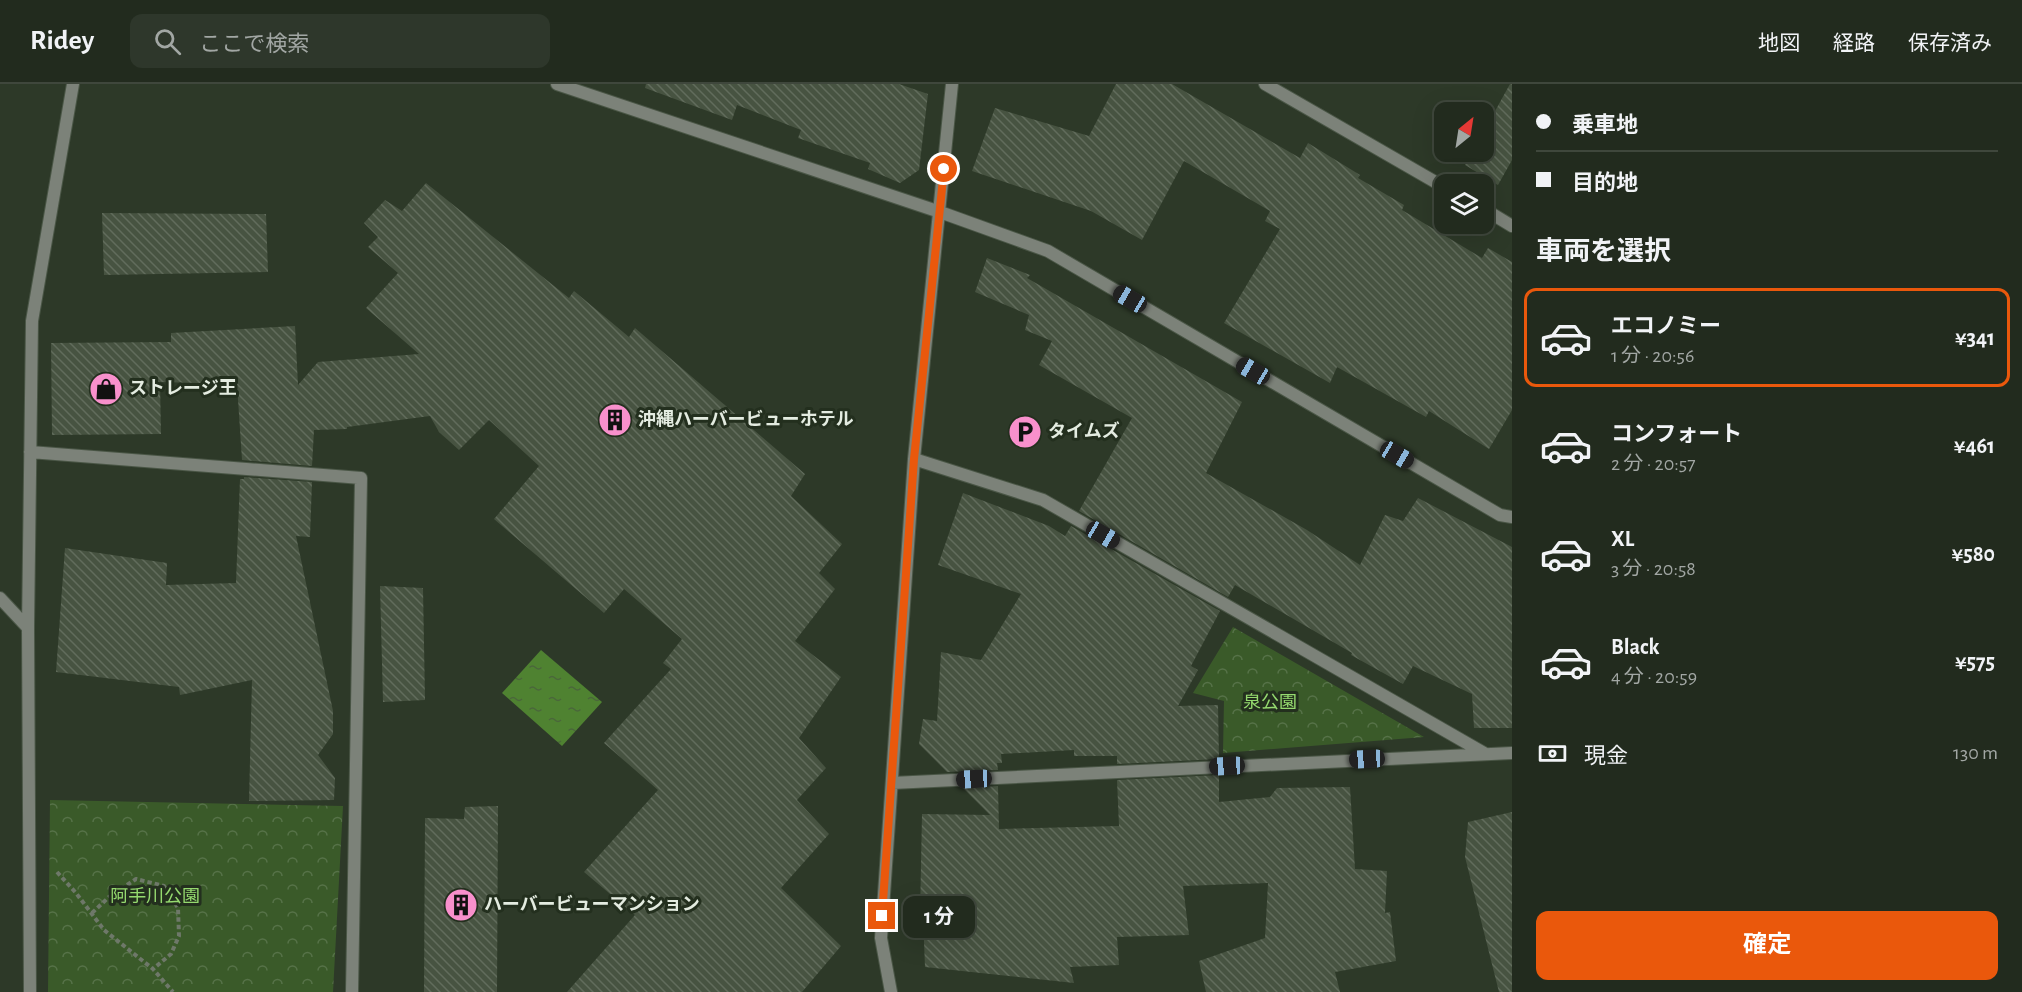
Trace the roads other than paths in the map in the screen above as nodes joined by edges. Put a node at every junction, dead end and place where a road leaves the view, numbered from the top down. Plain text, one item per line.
1 (73, 84) edge
2 (557, 84) edge
3 (952, 84) edge
4 (1265, 84) edge
5 (1434, 181) edge
6 (940, 212) junction
7 (1494, 215) edge
8 (1512, 226) edge
9 (30, 452) junction
10 (914, 459) junction
11 (1512, 517) edge
12 (0, 598) edge
13 (28, 628) junction
14 (1484, 753) junction
15 (1512, 753) edge
16 (892, 783) junction
17 (30, 992) edge
18 (352, 992) edge
19 (891, 992) edge

1 - 9 street
2 - 6 street
3 - 6 street
4 - 5 street
6 - 10 street
6 - 11 street
7 - 8 street
9 - 13 street
9 - 18 street
10 - 14 street
10 - 16 street
12 - 13 street
13 - 17 street
14 - 15 street
14 - 16 street
16 - 19 street

